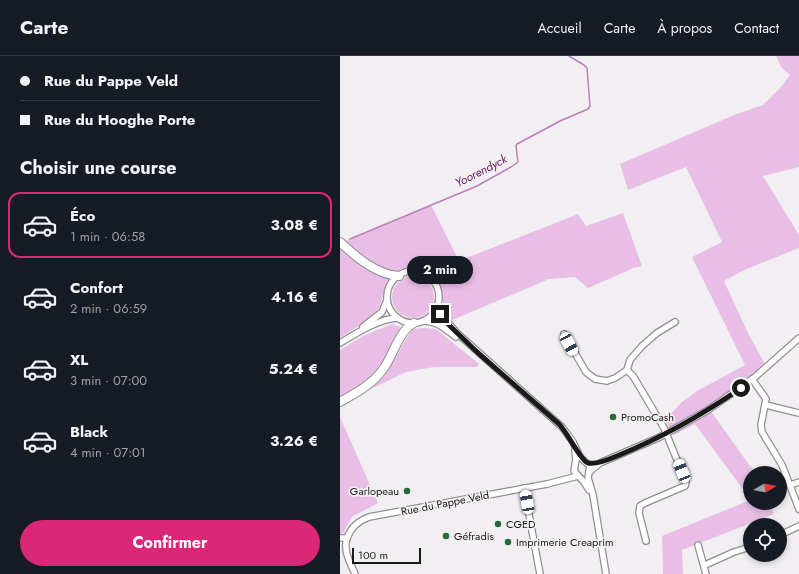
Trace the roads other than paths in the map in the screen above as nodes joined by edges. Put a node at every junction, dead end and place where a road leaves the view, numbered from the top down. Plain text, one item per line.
1 (340, 242) edge
2 (399, 276) junction
3 (387, 300) junction
4 (437, 304) junction
5 (398, 318) junction
6 (418, 322) junction
7 (675, 322) dead end
8 (564, 334) dead end
9 (799, 338) edge
10 (342, 342) edge
11 (477, 352) junction
12 (626, 370) junction
13 (752, 379) junction
14 (340, 402) edge
15 (766, 406) junction
16 (799, 413) edge
17 (667, 434) junction
18 (571, 439) junction
19 (608, 460) junction
20 (586, 462) junction
21 (575, 465) junction
22 (589, 473) junction
23 (578, 476) junction
24 (558, 481) junction
25 (799, 482) edge
26 (790, 485) junction
27 (524, 488) junction
28 (594, 504) junction
29 (799, 509) edge
30 (799, 526) edge
31 (787, 532) edge
32 (340, 538) edge
33 (347, 538) junction
34 (646, 541) dead end
35 (698, 545) dead end
36 (743, 549) edge
37 (705, 565) junction
38 (355, 574) edge
39 (540, 574) edge
40 (606, 574) edge
41 (706, 574) edge

1 - 2 highway
2 - 3 street
2 - 4 street
3 - 5 street
3 - 10 street
4 - 6 street
4 - 11 street
5 - 6 street
5 - 10 street
6 - 11 street
6 - 14 highway
7 - 12 street
8 - 12 street
9 - 13 street
11 - 18 street
12 - 17 street
13 - 15 street
13 - 17 street
15 - 16 street
15 - 26 street
17 - 19 street
17 - 34 street
18 - 20 street
18 - 21 street
19 - 20 street
19 - 22 street
20 - 21 street
20 - 22 street
21 - 23 street
21 - 24 street, Rue du Pappe Veld
22 - 23 street
22 - 28 street
23 - 24 street, Rue du Pappe Veld
23 - 28 street
24 - 27 street, Rue du Pappe Veld
25 - 26 street
26 - 29 street
27 - 33 street, Rue du Pappe Veld
27 - 39 street
28 - 40 street
30 - 31 street
32 - 33 street
33 - 38 street
35 - 37 street
36 - 37 street
37 - 41 street

